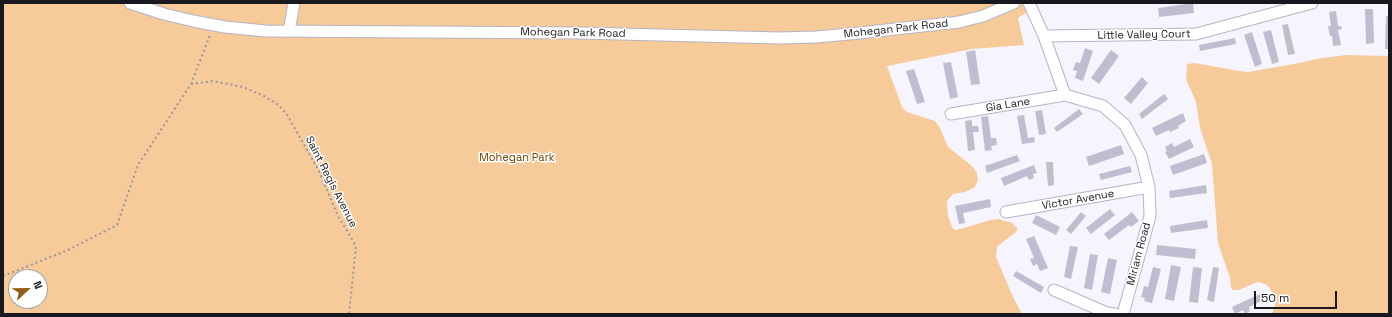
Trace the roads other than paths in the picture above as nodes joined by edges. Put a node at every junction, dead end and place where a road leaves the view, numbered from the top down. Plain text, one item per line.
1 (130, 3) edge
2 (294, 3) edge
3 (1014, 3) edge
4 (1029, 3) edge
5 (1312, 3) edge
6 (288, 31) junction
7 (1044, 36) junction
8 (1065, 95) junction
9 (951, 114) dead end
10 (1149, 187) junction
11 (1006, 212) dead end
12 (1054, 290) dead end
13 (1115, 314) edge
14 (1123, 314) edge

1 - 6 street, Mohegan Park Road
2 - 6 street
3 - 6 street, Mohegan Park Road
4 - 7 street
5 - 7 street, Little Valley Court
7 - 8 street
8 - 9 street, Gia Lane
8 - 10 street, Miriam Road
10 - 11 street, Victor Avenue
10 - 14 street, Miriam Road
12 - 13 street

